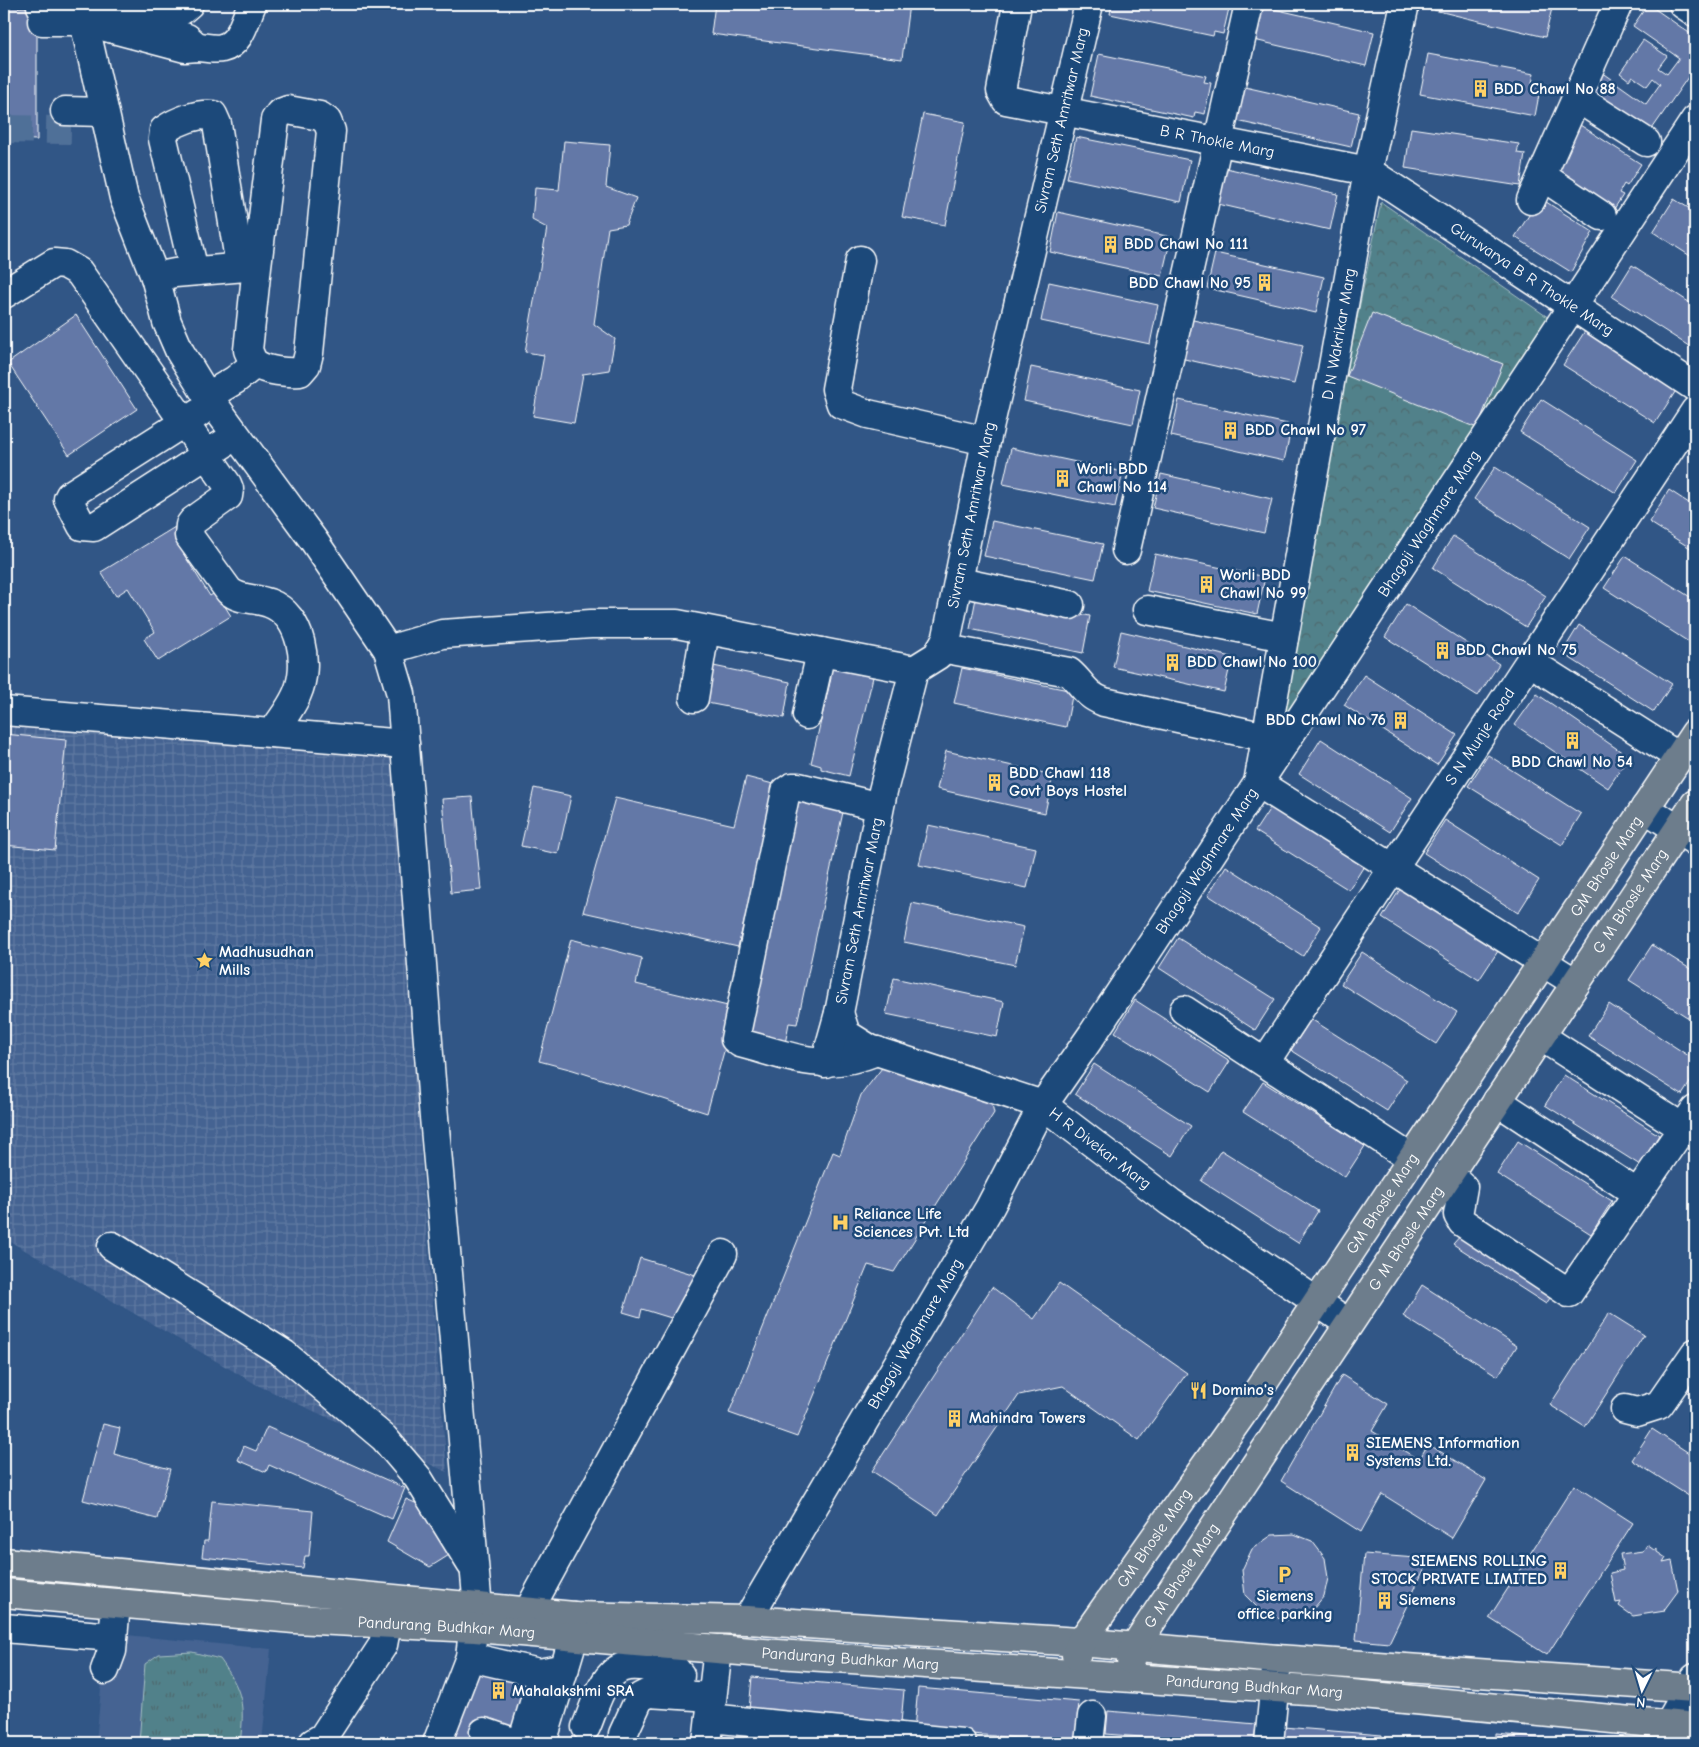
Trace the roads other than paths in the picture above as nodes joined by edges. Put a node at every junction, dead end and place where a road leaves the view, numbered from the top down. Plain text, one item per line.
1 (150, 4) edge
2 (190, 4) edge
3 (252, 4) edge
4 (1089, 4) edge
5 (1249, 4) edge
6 (1406, 4) edge
7 (1618, 4) edge
8 (1682, 4) edge
9 (81, 10) edge
10 (1016, 10) dead end
11 (1695, 12) edge
12 (41, 14) dead end
13 (1577, 98) junction
14 (1065, 110) junction
15 (68, 120) tunnel mouth
16 (1695, 120) edge
17 (106, 121) junction
18 (1218, 141) junction
19 (1646, 142) dead end
20 (1368, 171) junction
21 (1542, 176) junction
22 (1531, 200) dead end
23 (1602, 216) dead end
24 (860, 260) dead end
25 (248, 266) junction
26 (194, 271) junction
27 (155, 277) junction
28 (4, 294) edge
29 (1573, 306) junction
30 (255, 364) junction
31 (1695, 387) edge
32 (210, 400) junction
33 (1695, 411) edge
34 (185, 423) junction
35 (236, 434) junction
36 (986, 442) junction
37 (207, 454) junction
38 (1126, 550) dead end
39 (959, 582) junction
40 (1070, 605) dead end
41 (1147, 610) dead end
42 (705, 630) junction
43 (1284, 637) junction
44 (941, 648) junction
45 (388, 650) junction
46 (821, 652) junction
47 (914, 670) junction
48 (1544, 671) dead end
49 (694, 698) dead end
50 (4, 711) edge
51 (807, 715) dead end
52 (272, 733) junction
53 (1695, 733) edge
54 (1266, 737) junction
55 (405, 744) junction
56 (1679, 757) junction
57 (803, 772) dead end
58 (1258, 783) junction
59 (876, 798) junction
60 (1695, 804) edge
61 (1645, 808) junction
62 (1686, 836) edge
63 (1393, 868) junction
64 (1542, 964) junction
65 (1576, 983) junction
66 (1184, 1010) dead end
67 (839, 1013) junction
68 (1540, 1036) junction
69 (877, 1051) junction
70 (1265, 1062) junction
71 (825, 1063) junction
72 (1497, 1101) junction
73 (1043, 1106) junction
74 (1689, 1119) edge
75 (1412, 1160) junction
76 (1448, 1173) junction
77 (1638, 1194) junction
78 (112, 1246) dead end
79 (723, 1254) dead end
80 (1317, 1302) junction
81 (1348, 1323) junction
82 (1695, 1353) edge
83 (1624, 1408) dead end
84 (4, 1562) edge
85 (474, 1569) junction
86 (4, 1593) edge
87 (116, 1603) junction
88 (528, 1612) junction
89 (476, 1618) junction
90 (748, 1620) junction
91 (387, 1624) junction
92 (574, 1626) junction
93 (4, 1628) edge
94 (113, 1637) junction
95 (1081, 1642) junction
96 (1135, 1646) junction
97 (718, 1649) junction
98 (470, 1658) junction
99 (1277, 1659) junction
100 (105, 1670) dead end
101 (554, 1670) junction
102 (1071, 1672) junction
103 (1127, 1677) junction
104 (1568, 1679) junction
105 (1693, 1685) edge
106 (1274, 1688) junction
107 (678, 1694) junction
108 (1566, 1715) junction
109 (1092, 1716) dead end
110 (710, 1720) edge
111 (1668, 1724) junction
112 (586, 1726) dead end
113 (1695, 1727) edge
114 (484, 1732) dead end
115 (623, 1734) dead end
116 (313, 1743) edge
117 (437, 1743) edge
118 (516, 1743) edge
119 (522, 1743) edge
120 (542, 1743) edge
121 (962, 1743) edge
122 (1089, 1743) edge
123 (1269, 1743) edge

1 - 2 street
3 - 9 street
4 - 14 street, Sivram Seth Amritwar Marg
5 - 18 street
6 - 20 street, D N Wakrikar Marg
7 - 13 street
8 - 11 street
9 - 12 street
9 - 17 street
10 - 14 street, B R Thokle Marg
13 - 19 street
13 - 21 street
14 - 18 street, B R Thokle Marg
14 - 36 street, Sivram Seth Amritwar Marg
15 - 17 street
16 - 29 street, Bhagoji Waghmare Marg
17 - 27 street
18 - 20 street, B R Thokle Marg
18 - 38 street
20 - 29 street, Guruvarya B R Thokle Marg
20 - 43 street, D N Wakrikar Marg
21 - 22 street
21 - 23 street
24 - 36 street
25 - 26 street
25 - 26 street
25 - 30 street
25 - 30 street
26 - 27 street
27 - 32 street
28 - 34 street
29 - 31 street, Guruvarya B R Thokle Marg
29 - 58 street, Bhagoji Waghmare Marg
30 - 32 street
32 - 34 street
32 - 35 street
33 - 63 street, S N Munje Road
34 - 37 street
34 - 37 street
35 - 37 street
35 - 45 street
36 - 39 street, Sivram Seth Amritwar Marg
37 - 52 street
39 - 40 street
39 - 44 street, Sivram Seth Amritwar Marg
41 - 43 street
42 - 45 street
42 - 46 street
42 - 49 street
43 - 54 street, D N Wakrikar Marg
44 - 47 street, Sivram Seth Amritwar Marg
44 - 54 street
45 - 55 street
46 - 47 street
46 - 51 street
47 - 59 street, Sivram Seth Amritwar Marg
48 - 56 street
50 - 52 street
52 - 55 street
53 - 56 main road, GM Bhosle Marg
54 - 58 street, D N Wakrikar Marg
55 - 85 street
56 - 61 main road, GM Bhosle Marg
57 - 59 street
58 - 63 street
58 - 73 street, Bhagoji Waghmare Marg
59 - 67 street, Sivram Seth Amritwar Marg
59 - 71 street
60 - 62 main road, G M Bhosle Marg
61 - 62 street
61 - 64 main road, GM Bhosle Marg
62 - 65 main road, G M Bhosle Marg
63 - 64 street
63 - 70 street, S N Munje Road
64 - 65 street
64 - 75 main road, GM Bhosle Marg
65 - 68 main road, G M Bhosle Marg
66 - 70 street
67 - 69 street, H R Divekar Marg
67 - 71 street, Sivram Seth Amritwar Marg
68 - 72 main road, G M Bhosle Marg
68 - 74 street
69 - 71 street
69 - 73 street, H R Divekar Marg
70 - 75 street
72 - 76 main road, G M Bhosle Marg
72 - 77 street
73 - 80 street, H R Divekar Marg
73 - 90 street, Bhagoji Waghmare Marg
74 - 77 street
75 - 80 main road, GM Bhosle Marg
76 - 77 street
76 - 81 main road, G M Bhosle Marg
78 - 85 street
79 - 88 street
80 - 81 street, H R Divekar Marg
80 - 95 main road, GM Bhosle Marg
81 - 96 main road, G M Bhosle Marg
82 - 83 street
84 - 89 main road, Pandurang Budhkar Marg
85 - 89 street
86 - 87 main road, Pandurang Budhkar Marg
87 - 91 main road, Pandurang Budhkar Marg
87 - 94 street
88 - 89 main road, Pandurang Budhkar Marg
88 - 92 main road, Pandurang Budhkar Marg
89 - 91 main road, Pandurang Budhkar Marg
89 - 92 main road, Pandurang Budhkar Marg
89 - 98 street
90 - 92 main road, Pandurang Budhkar Marg
90 - 95 main road, Pandurang Budhkar Marg
91 - 116 street
92 - 97 main road, Pandurang Budhkar Marg
92 - 101 street
93 - 94 street
94 - 100 street
95 - 96 main road, Pandurang Budhkar Marg
95 - 102 main road, GM Bhosle Marg
96 - 99 main road, Pandurang Budhkar Marg
96 - 103 main road, G M Bhosle Marg
97 - 102 main road, Pandurang Budhkar Marg
97 - 110 street
98 - 101 street
98 - 117 street
99 - 104 main road, Pandurang Budhkar Marg
99 - 106 street
101 - 119 street
101 - 120 street
102 - 103 main road, Pandurang Budhkar Marg
103 - 106 main road, Pandurang Budhkar Marg
104 - 105 main road, Pandurang Budhkar Marg
104 - 108 main road
105 - 111 street
106 - 108 main road, Pandurang Budhkar Marg
106 - 123 street
107 - 110 street
107 - 112 street
107 - 115 street
108 - 111 main road, Pandurang Budhkar Marg
109 - 122 street
110 - 121 street
111 - 113 main road, Pandurang Budhkar Marg
114 - 118 street

